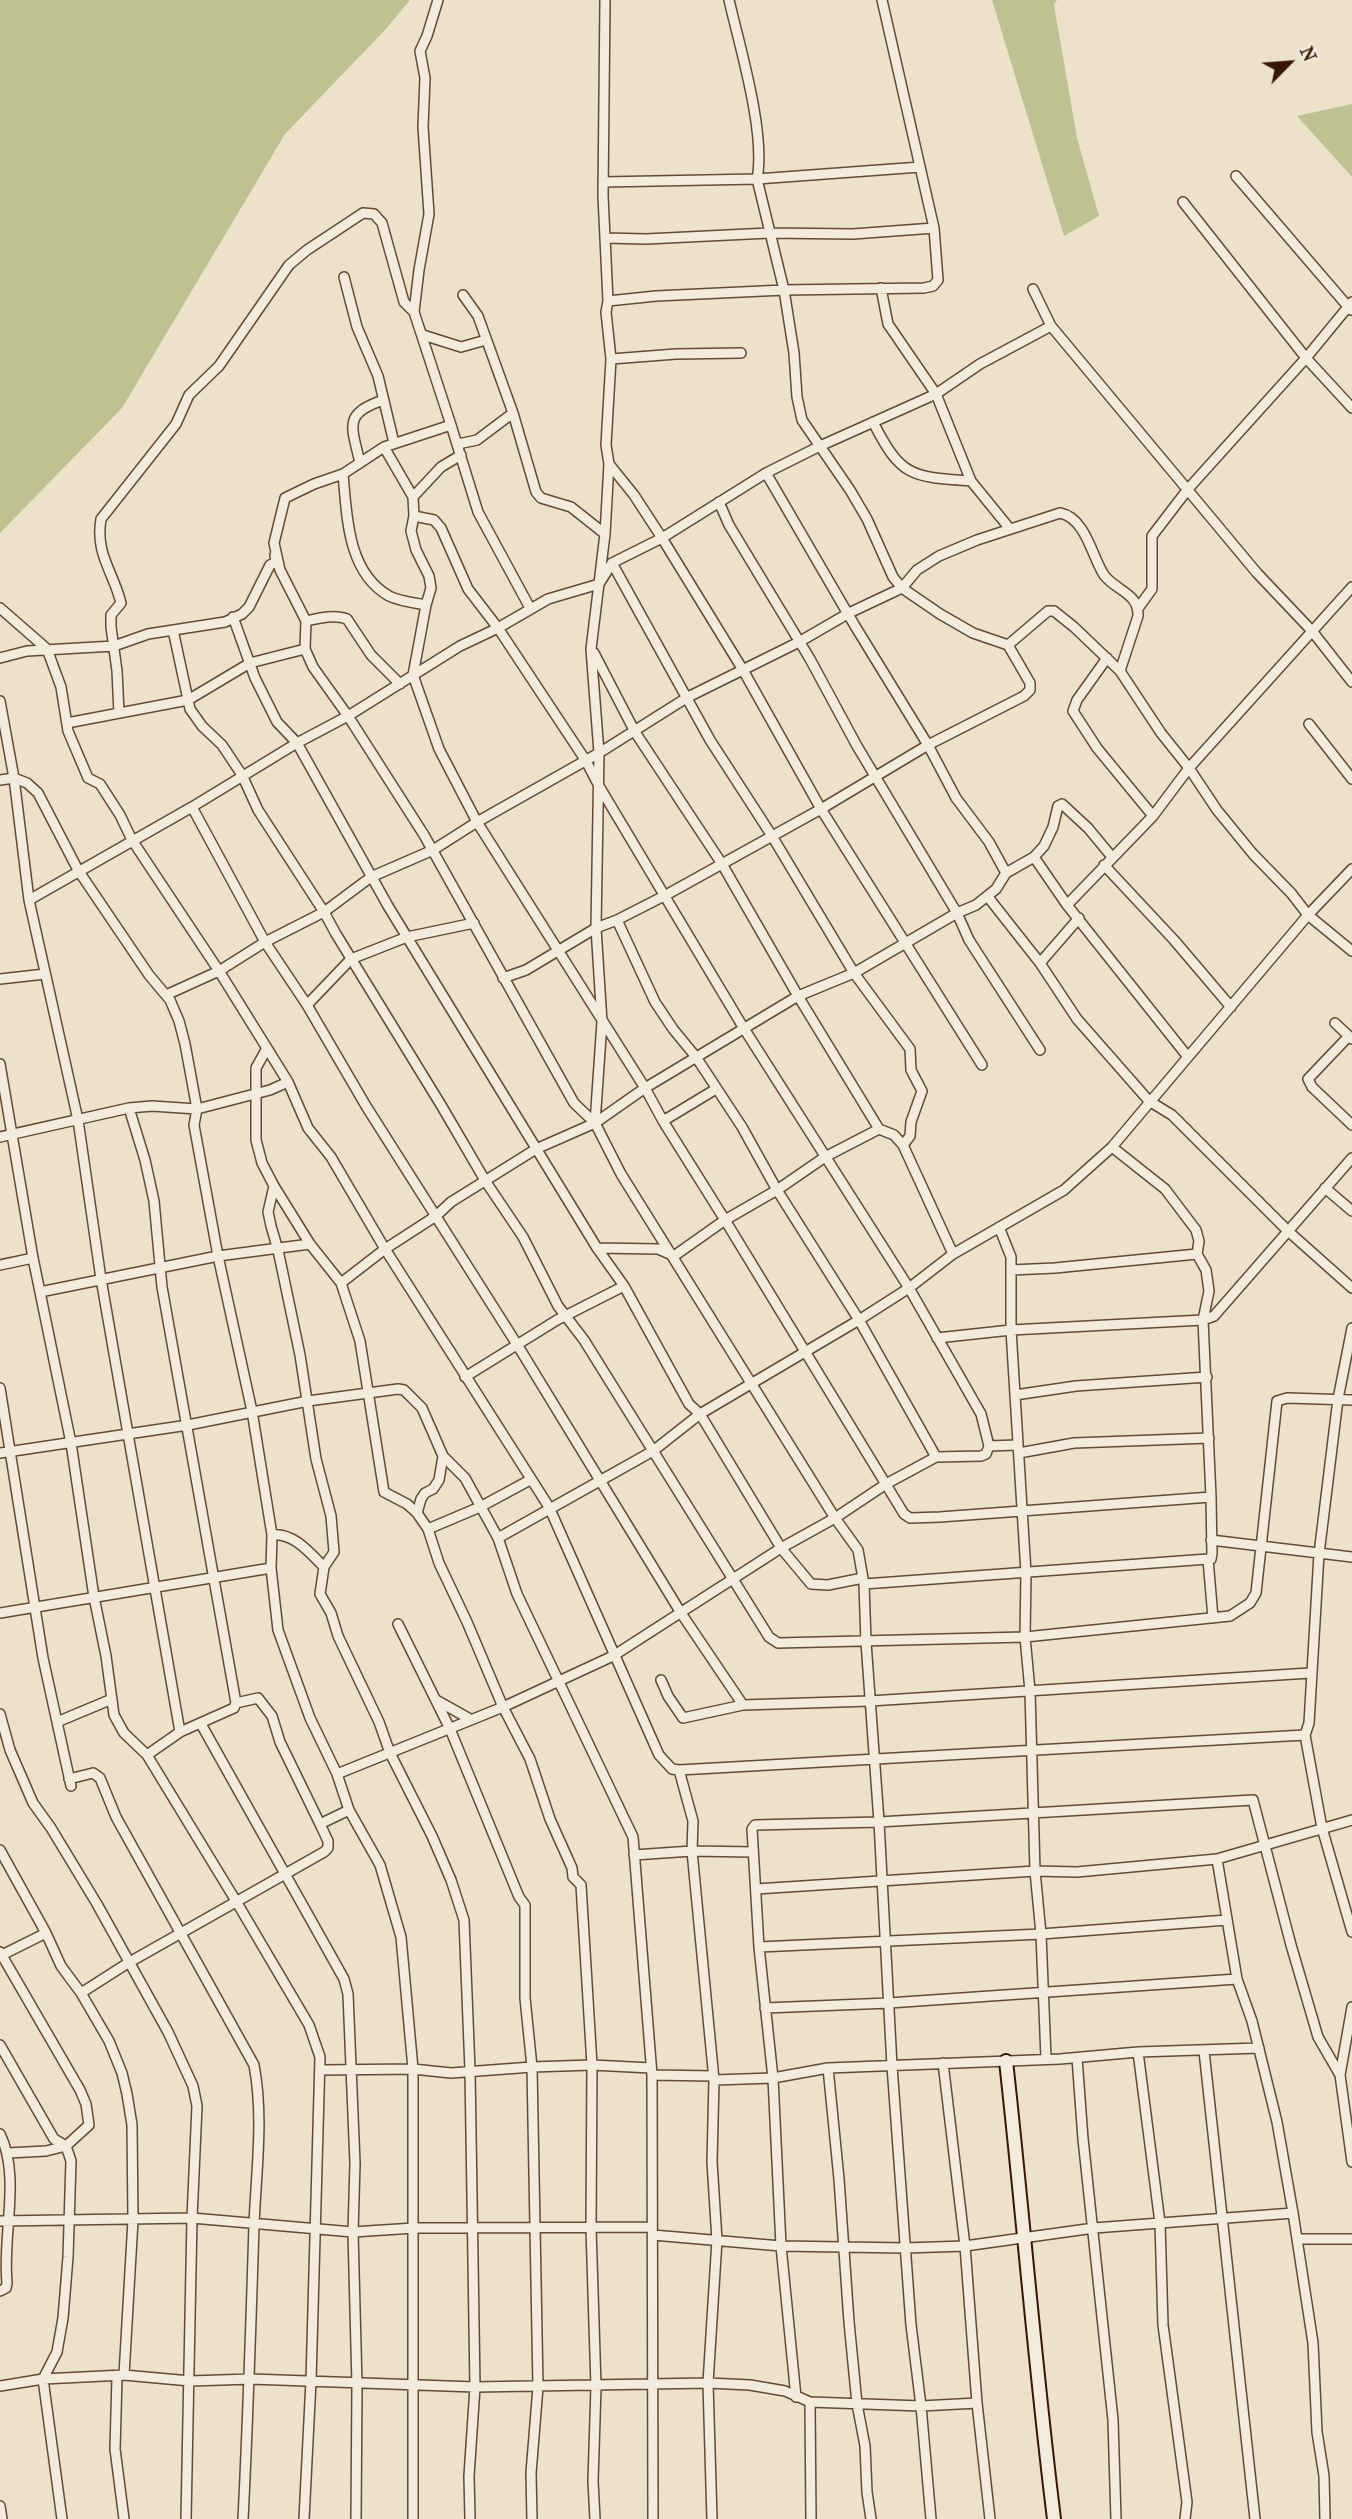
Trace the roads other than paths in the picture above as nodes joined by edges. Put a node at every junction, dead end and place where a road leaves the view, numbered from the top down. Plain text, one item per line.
1 (438, 0) edge
2 (605, 0) edge
3 (729, 0) edge
4 (882, 0) edge
5 (920, 167) junction
6 (1236, 176) dead end
7 (757, 179) junction
8 (603, 181) junction
9 (1184, 202) dead end
10 (934, 228) junction
11 (769, 233) junction
12 (605, 238) junction
13 (344, 277) dead end
14 (881, 288) junction
15 (1033, 289) dead end
16 (784, 290) junction
17 (463, 295) dead end
18 (608, 301) junction
19 (1351, 307) edge
20 (414, 313) junction
21 (1051, 327) junction
22 (422, 335) junction
23 (486, 340) junction
24 (741, 353) dead end
25 (1306, 358) junction
26 (611, 359) junction
27 (936, 394) junction
28 (384, 400) junction
29 (1352, 408) edge
30 (513, 413) junction
31 (873, 422) junction
32 (451, 425) junction
33 (394, 443) junction
34 (458, 444) junction
35 (820, 446) junction
36 (384, 447) junction
37 (461, 456) junction
38 (359, 463) junction
39 (609, 464) junction
40 (766, 473) junction
41 (343, 474) junction
42 (971, 481) junction
43 (1188, 489) junction
44 (413, 497) junction
45 (719, 502) junction
46 (414, 516) junction
47 (1010, 529) junction
48 (605, 534) junction
49 (662, 538) junction
50 (274, 543) junction
51 (612, 563) junction
52 (599, 584) junction
53 (1352, 587) edge
54 (902, 588) junction
55 (426, 606) junction
56 (1139, 607) junction
57 (0, 608) edge
58 (530, 608) junction
59 (849, 613) junction
60 (233, 617) junction
61 (306, 621) junction
62 (498, 628) junction
63 (173, 630) junction
64 (1312, 631) junction
65 (799, 642) junction
66 (1008, 645) junction
67 (114, 646) junction
68 (47, 649) junction
69 (305, 649) junction
70 (592, 649) junction
71 (0, 658) edge
72 (1107, 659) junction
73 (250, 663) junction
74 (743, 670) junction
75 (1120, 671) junction
76 (413, 675) junction
77 (1352, 682) edge
78 (400, 684) junction
79 (688, 697) junction
80 (188, 700) junction
81 (0, 701) edge
82 (119, 713) junction
83 (348, 716) junction
84 (66, 723) junction
85 (1309, 724) dead end
86 (635, 732) junction
87 (297, 743) junction
88 (928, 745) junction
89 (599, 753) junction
90 (586, 761) junction
91 (1189, 768) junction
92 (875, 774) junction
93 (242, 775) junction
94 (14, 778) junction
95 (1352, 779) edge
96 (0, 780) edge
97 (599, 786) junction
98 (192, 807) junction
99 (821, 809) junction
100 (1153, 816) junction
101 (477, 822) junction
102 (772, 836) junction
103 (132, 840) junction
104 (433, 850) junction
105 (1034, 857) junction
106 (1112, 857) junction
107 (722, 864) junction
108 (1104, 865) junction
109 (1352, 869) edge
110 (78, 870) junction
111 (1006, 873) junction
112 (372, 877) junction
113 (666, 895) junction
114 (988, 897) junction
115 (29, 900) junction
116 (1067, 905) junction
117 (324, 912) junction
118 (957, 914) junction
119 (1308, 915) junction
120 (1079, 918) junction
121 (617, 920) junction
122 (474, 923) junction
123 (596, 928) junction
124 (407, 937) junction
125 (265, 942) junction
126 (904, 943) junction
127 (1351, 949) edge
128 (559, 951) junction
129 (351, 959) junction
130 (1040, 963) junction
131 (219, 971) junction
132 (854, 973) junction
133 (45, 974) junction
134 (503, 978) junction
135 (0, 979) edge
136 (166, 995) junction
137 (798, 996) junction
138 (307, 1005) junction
139 (1231, 1007) junction
140 (602, 1022) junction
141 (1335, 1023) dead end
142 (743, 1027) junction
143 (1350, 1037) edge
144 (267, 1048) junction
145 (1040, 1049) dead end
146 (696, 1057) junction
147 (1188, 1057) junction
148 (0, 1064) edge
149 (982, 1065) dead end
150 (288, 1082) junction
151 (645, 1088) junction
152 (716, 1089) junction
153 (256, 1094) junction
154 (1149, 1101) junction
155 (129, 1108) junction
156 (198, 1109) junction
157 (78, 1120) junction
158 (663, 1121) junction
159 (595, 1123) junction
160 (1352, 1125) edge
161 (878, 1129) junction
162 (13, 1134) junction
163 (0, 1137) edge
164 (902, 1145) junction
165 (1112, 1147) junction
166 (536, 1149) junction
167 (825, 1157) junction
168 (1352, 1158) edge
169 (486, 1182) junction
170 (274, 1186) junction
171 (1325, 1188) junction
172 (777, 1190) junction
173 (1352, 1211) edge
174 (436, 1216) junction
175 (725, 1220) junction
176 (999, 1227) junction
177 (1288, 1231) junction
178 (310, 1244) junction
179 (597, 1248) junction
180 (385, 1249) junction
181 (278, 1250) junction
182 (953, 1254) junction
183 (1197, 1254) junction
184 (218, 1256) junction
185 (674, 1256) junction
186 (33, 1258) junction
187 (0, 1265) edge
188 (160, 1268) junction
189 (1011, 1270) junction
190 (101, 1279) junction
191 (341, 1283) junction
192 (624, 1286) junction
193 (909, 1288) junction
194 (1352, 1288) edge
195 (40, 1292) junction
196 (566, 1317) junction
197 (859, 1320) junction
198 (1203, 1320) junction
199 (1352, 1328) edge
200 (1011, 1330) junction
201 (937, 1338) junction
202 (518, 1346) junction
203 (806, 1352) junction
204 (465, 1377) junction
205 (1207, 1377) junction
206 (753, 1384) junction
207 (0, 1388) edge
208 (369, 1394) junction
209 (1015, 1395) junction
210 (1338, 1399) junction
211 (1352, 1400) edge
212 (308, 1401) junction
213 (252, 1411) junction
214 (699, 1414) junction
215 (188, 1425) junction
216 (129, 1434) junction
217 (1209, 1438) junction
218 (71, 1443) junction
219 (989, 1446) junction
220 (1018, 1449) junction
221 (653, 1451) junction
222 (11, 1452) junction
223 (0, 1453) edge
224 (443, 1456) junction
225 (936, 1457) junction
226 (530, 1480) junction
227 (601, 1481) junction
228 (886, 1484) junction
229 (1211, 1497) junction
230 (480, 1507) junction
231 (549, 1507) junction
232 (1020, 1512) junction
233 (417, 1513) junction
234 (835, 1518) junction
235 (428, 1530) junction
236 (272, 1535) junction
237 (498, 1538) junction
238 (1211, 1540) junction
239 (1260, 1545) junction
240 (781, 1548) junction
241 (1319, 1554) junction
242 (1352, 1557) edge
243 (1209, 1559) junction
244 (324, 1567) junction
245 (271, 1568) junction
246 (1026, 1573) junction
247 (214, 1576) junction
248 (733, 1581) junction
249 (864, 1581) junction
250 (155, 1586) junction
251 (94, 1597) junction
252 (35, 1608) junction
253 (0, 1613) edge
254 (681, 1613) junction
255 (1213, 1618) junction
256 (398, 1624) dead end
257 (1025, 1637) junction
258 (866, 1642) junction
259 (613, 1656) junction
260 (1310, 1673) junction
261 (661, 1681) dead end
262 (559, 1682) junction
263 (1030, 1691) junction
264 (112, 1699) junction
265 (435, 1699) junction
266 (870, 1702) junction
267 (236, 1703) junction
268 (743, 1705) junction
269 (503, 1707) junction
270 (0, 1714) edge
271 (470, 1719) junction
272 (57, 1722) junction
273 (201, 1724) junction
274 (450, 1730) junction
275 (180, 1732) junction
276 (1305, 1735) junction
277 (1031, 1752) junction
278 (390, 1753) junction
279 (146, 1755) junction
280 (875, 1760) junction
281 (679, 1770) junction
282 (337, 1774) junction
283 (349, 1810) junction
284 (1034, 1813) junction
285 (1352, 1820) edge
286 (879, 1822) junction
287 (320, 1824) junction
288 (1322, 1828) junction
289 (1264, 1844) junction
290 (0, 1850) edge
291 (692, 1851) junction
292 (753, 1852) junction
293 (634, 1855) junction
294 (1217, 1859) junction
295 (1035, 1871) junction
296 (285, 1873) junction
297 (883, 1881) junction
298 (756, 1889) junction
299 (236, 1901) junction
300 (1227, 1920) junction
301 (1352, 1932) edge
302 (46, 1933) junction
303 (1041, 1934) junction
304 (180, 1935) junction
305 (886, 1942) junction
306 (759, 1947) junction
307 (1, 1955) edge
308 (128, 1963) junction
309 (1237, 1979) junction
310 (81, 1993) junction
311 (1043, 1993) junction
312 (889, 2003) junction
313 (1352, 2007) edge
314 (765, 2008) junction
315 (0, 2045) edge
316 (1259, 2048) junction
317 (1203, 2051) junction
318 (1138, 2052) junction
319 (1046, 2058) junction
320 (1077, 2058) junction
321 (1006, 2061) junction
322 (943, 2063) junction
323 (592, 2065) junction
324 (892, 2066) junction
325 (532, 2067) junction
326 (353, 2068) junction
327 (828, 2068) junction
328 (413, 2069) junction
329 (321, 2070) junction
330 (470, 2070) junction
331 (652, 2072) junction
332 (1340, 2075) junction
333 (713, 2078) junction
334 (773, 2078) junction
335 (0, 2134) edge
336 (66, 2146) junction
337 (8, 2153) junction
338 (1352, 2162) edge
339 (1293, 2213) junction
340 (192, 2218) junction
341 (1220, 2218) junction
342 (68, 2219) junction
343 (132, 2220) junction
344 (4, 2221) edge
345 (254, 2221) junction
346 (1160, 2222) junction
347 (473, 2227) junction
348 (414, 2228) junction
349 (591, 2228) junction
350 (1094, 2228) junction
351 (314, 2229) junction
352 (534, 2229) junction
353 (652, 2231) junction
354 (353, 2232) junction
355 (1025, 2237) junction
356 (1297, 2239) junction
357 (1352, 2239) edge
358 (717, 2240) junction
359 (781, 2246) junction
360 (965, 2246) junction
361 (844, 2248) junction
362 (905, 2248) junction
363 (0, 2291) edge
364 (120, 2376) junction
365 (43, 2379) junction
366 (251, 2379) junction
367 (190, 2381) junction
368 (311, 2381) junction
369 (653, 2384) junction
370 (709, 2384) junction
371 (357, 2385) junction
372 (0, 2386) edge
373 (414, 2387) junction
374 (596, 2387) junction
375 (475, 2388) junction
376 (538, 2388) junction
377 (796, 2397) junction
378 (810, 2402) junction
379 (977, 2403) junction
380 (857, 2404) junction
381 (921, 2406) junction
382 (0, 2506) edge
383 (2, 2519) edge
384 (62, 2519) edge
385 (124, 2519) edge
386 (186, 2519) edge
387 (243, 2519) edge
388 (304, 2519) edge
389 (356, 2519) edge
390 (413, 2519) edge
391 (470, 2519) edge
392 (532, 2519) edge
393 (595, 2519) edge
394 (653, 2519) edge
395 (712, 2519) edge
396 (811, 2519) edge
397 (871, 2519) edge
398 (931, 2519) edge
399 (990, 2519) edge
400 (1054, 2519) edge
401 (1116, 2519) edge
402 (1185, 2519) edge
403 (1255, 2519) edge
404 (1325, 2519) edge

1 - 20 street
2 - 8 street
3 - 7 street
4 - 5 street
5 - 7 street
5 - 10 street
6 - 19 street
7 - 8 street
7 - 11 street
8 - 12 street
9 - 25 street
10 - 11 street
10 - 14 street
11 - 12 street
11 - 16 street
12 - 18 street
13 - 28 street
14 - 16 street
14 - 27 street
15 - 21 street
16 - 18 street
16 - 35 street
17 - 23 street
18 - 26 street
19 - 25 street
20 - 22 street
20 - 67 street
21 - 27 street
21 - 43 street
22 - 23 street
22 - 32 street
23 - 30 street
24 - 26 street
25 - 29 street
25 - 43 street
26 - 39 street
27 - 31 street
27 - 42 street
28 - 33 street
28 - 38 street
30 - 34 street
30 - 48 street
31 - 35 street
31 - 42 street
32 - 33 street
32 - 34 street
33 - 36 street
34 - 37 street
35 - 40 street
35 - 54 street
36 - 38 street
36 - 44 street
37 - 44 street
37 - 58 street
38 - 41 street
39 - 48 street
39 - 49 street
40 - 45 street
40 - 59 street
41 - 50 street
41 - 55 street
42 - 47 street
43 - 56 street
43 - 64 street
44 - 46 street
45 - 49 street
45 - 65 street
46 - 55 street
46 - 62 street
47 - 54 street
47 - 56 street
48 - 52 street
49 - 51 street
49 - 74 street
50 - 60 street
50 - 61 street
51 - 52 street
51 - 79 street
52 - 58 street
52 - 70 street
53 - 64 street
54 - 59 street
54 - 66 street
55 - 76 street
56 - 75 street
57 - 68 street
58 - 62 street
59 - 65 street
59 - 88 street
60 - 63 street
60 - 73 street
61 - 69 street
61 - 78 street
62 - 76 street
62 - 90 street
63 - 67 street
63 - 80 street
64 - 77 street
64 - 91 street
65 - 74 street
65 - 92 street
66 - 72 street
66 - 88 street
67 - 68 street
67 - 82 street
68 - 71 street
68 - 84 street
69 - 73 street
69 - 83 street
70 - 86 street
70 - 89 street
72 - 75 street
72 - 100 street
73 - 80 street
73 - 87 street
74 - 79 street
74 - 99 street
75 - 91 street
76 - 78 street
76 - 101 street
78 - 83 street
79 - 86 street
79 - 102 street
80 - 82 street
80 - 93 street
81 - 94 street
82 - 84 street
83 - 87 street
83 - 104 street
84 - 103 street
85 - 95 street
86 - 89 street
86 - 107 street
87 - 93 street
87 - 112 street
88 - 92 street
88 - 111 street
89 - 90 street
89 - 97 street
90 - 97 street
90 - 101 street
91 - 100 street
91 - 119 street
92 - 99 street
92 - 118 street
93 - 98 street
93 - 117 street
94 - 96 street
94 - 110 street
94 - 115 street
97 - 113 street
97 - 123 street
98 - 103 street
98 - 125 street
99 - 102 street
99 - 126 street
100 - 106 street
101 - 104 street
101 - 128 street
102 - 107 street
102 - 132 street
103 - 110 street
103 - 131 street
104 - 112 street
104 - 122 street
105 - 106 street
105 - 111 street
105 - 116 street
106 - 108 street
107 - 113 street
107 - 137 street
108 - 116 street
108 - 139 street
109 - 119 street
110 - 115 street
110 - 136 street
111 - 114 street
112 - 117 street
112 - 124 street
113 - 121 street
113 - 142 street
114 - 118 street
114 - 130 street
115 - 133 street
116 - 120 street
117 - 125 street
117 - 129 street
118 - 126 street
118 - 145 street
119 - 127 street
119 - 139 street
120 - 130 street
120 - 147 street
121 - 123 street
121 - 146 street
122 - 124 street
122 - 134 street
123 - 128 street
123 - 140 street
124 - 129 street
124 - 166 street
125 - 131 street
125 - 138 street
126 - 132 street
126 - 149 street
128 - 134 street
128 - 140 street
129 - 138 street
129 - 169 street
130 - 154 street
131 - 136 street
131 - 144 street
132 - 137 street
132 - 164 street
133 - 135 street
133 - 157 street
134 - 159 street
136 - 156 street
137 - 142 street
137 - 161 street
138 - 174 street
139 - 147 street
140 - 151 street
140 - 159 street
141 - 143 street
142 - 146 street
142 - 167 street
143 - 160 street
144 - 150 street
144 - 153 street
146 - 151 street
146 - 152 street
147 - 154 street
148 - 162 street
150 - 153 street
150 - 180 street
151 - 158 street
151 - 159 street
152 - 158 street
152 - 172 street
153 - 156 street
153 - 170 street
154 - 165 street
154 - 177 street
155 - 156 street
155 - 157 street
155 - 188 street
156 - 184 street
157 - 162 street
157 - 190 street
158 - 175 street
159 - 166 street
159 - 185 street
161 - 164 street
161 - 167 street
162 - 163 street
162 - 186 street
164 - 182 street
165 - 176 street
165 - 183 street
166 - 169 street
166 - 179 street
167 - 172 street
167 - 193 street
168 - 171 street
169 - 174 street
169 - 196 street
170 - 178 street
170 - 181 street
171 - 173 street
171 - 177 street
172 - 175 street
172 - 197 street
174 - 180 street
174 - 202 street
175 - 185 street
175 - 203 street
176 - 182 street
176 - 189 street
177 - 194 street
177 - 198 street
178 - 181 street
178 - 191 street
179 - 185 street
179 - 192 street
180 - 191 street
180 - 204 street
181 - 184 street
181 - 212 street
182 - 193 street
183 - 189 street
183 - 198 street
184 - 188 street
184 - 213 street
185 - 206 street
186 - 187 street
186 - 195 street
188 - 190 street
188 - 215 street
189 - 200 street
190 - 195 street
190 - 216 street
191 - 208 street
192 - 196 street
192 - 214 street
193 - 197 street
193 - 201 street
195 - 218 street
196 - 202 street
196 - 221 street
197 - 203 street
197 - 225 street
198 - 200 street
198 - 205 street
199 - 210 street
200 - 201 street
200 - 209 street
201 - 219 street
202 - 204 street
202 - 227 street
203 - 206 street
203 - 228 street
204 - 226 street
205 - 209 street
205 - 217 street
206 - 214 street
206 - 234 street
207 - 222 street
208 - 212 street
208 - 224 street
208 - 233 street
209 - 220 street
210 - 211 street
210 - 239 street
210 - 241 street
212 - 213 street
212 - 244 street
213 - 215 street
213 - 236 street
214 - 221 street
214 - 240 street
215 - 216 street
215 - 247 street
216 - 218 street
216 - 250 street
217 - 220 street
217 - 229 street
218 - 222 street
218 - 251 street
219 - 220 street
219 - 225 street
220 - 232 street
221 - 227 street
221 - 248 street
222 - 223 street
222 - 252 street
224 - 230 street
224 - 233 street
225 - 228 street
226 - 230 street
226 - 231 street
227 - 231 street
227 - 254 street
228 - 232 street
228 - 234 street
229 - 232 street
229 - 238 street
230 - 235 street
230 - 237 street
231 - 237 street
231 - 259 street
232 - 246 street
233 - 235 street
234 - 240 street
234 - 249 street
235 - 269 street
236 - 244 street
236 - 245 street
237 - 262 street
238 - 239 street
238 - 243 street
239 - 241 street
239 - 255 street
240 - 248 street
240 - 249 street
241 - 242 street
241 - 260 street
243 - 246 street
243 - 255 street
244 - 278 street
245 - 247 street
245 - 282 street
246 - 249 street
246 - 257 street
247 - 250 street
247 - 267 street
248 - 254 street
248 - 258 street
249 - 258 street
250 - 251 street
250 - 275 street
251 - 252 street
251 - 264 street
252 - 253 street
252 - 272 street
254 - 259 street
254 - 268 street
255 - 257 street
256 - 265 street
257 - 258 street
257 - 263 street
258 - 266 street
259 - 262 street
259 - 281 street
260 - 263 street
260 - 276 street
261 - 268 street
262 - 269 street
262 - 293 street
263 - 266 street
263 - 277 street
264 - 272 street
264 - 279 street
265 - 271 street
265 - 274 street
266 - 268 street
266 - 280 street
267 - 273 street
267 - 287 street
269 - 271 street
269 - 323 street
270 - 308 street
271 - 274 street
272 - 304 street
273 - 275 street
273 - 296 street
274 - 278 street
274 - 325 street
275 - 279 street
276 - 277 street
276 - 288 street
277 - 280 street
277 - 284 street
278 - 282 street
278 - 330 street
279 - 299 street
280 - 281 street
280 - 286 street
281 - 291 street
282 - 283 street
283 - 287 street
283 - 328 street
284 - 286 street
284 - 289 street
284 - 295 street
285 - 288 street
286 - 292 street
286 - 297 street
287 - 296 street
288 - 289 street
288 - 301 street
289 - 294 street
289 - 332 street
290 - 302 street
291 - 292 street
291 - 293 street
291 - 333 street
292 - 298 street
293 - 331 street
294 - 295 street
294 - 300 street
295 - 297 street
295 - 303 street
296 - 299 street
296 - 326 street
297 - 298 street
297 - 305 street
298 - 306 street
299 - 304 street
299 - 329 street
300 - 303 street
300 - 309 street
302 - 307 street
302 - 310 street
303 - 305 street
303 - 311 street
304 - 308 street
304 - 345 street
305 - 306 street
305 - 312 street
306 - 314 street
307 - 336 street
308 - 310 street
308 - 340 street
309 - 311 street
309 - 316 street
310 - 343 street
311 - 312 street
311 - 319 street
312 - 314 street
312 - 324 street
313 - 332 street
314 - 334 street
315 - 336 street
316 - 317 street
316 - 339 street
317 - 318 street
317 - 341 street
318 - 320 street
318 - 346 street
319 - 320 street
319 - 321 street
320 - 350 street
321 - 322 street
321 - 355 street
322 - 324 street
322 - 360 street
323 - 325 street
323 - 331 street
323 - 349 street
324 - 327 street
324 - 362 street
325 - 330 street
325 - 352 street
326 - 328 street
326 - 329 street
326 - 354 street
327 - 334 street
327 - 361 street
328 - 330 street
328 - 348 street
329 - 351 street
330 - 347 street
331 - 333 street
331 - 353 street
332 - 338 street
333 - 334 street
333 - 358 street
334 - 359 street
335 - 337 street
336 - 337 street
336 - 342 street
337 - 344 street
339 - 341 street
339 - 356 street
340 - 343 street
340 - 345 street
340 - 367 street
341 - 346 street
341 - 403 street
342 - 343 street
342 - 344 street
342 - 365 street
343 - 364 street
344 - 363 street
345 - 351 street
345 - 366 street
346 - 350 street
346 - 402 street
347 - 348 street
347 - 352 street
347 - 375 street
348 - 354 street
348 - 373 street
349 - 352 street
349 - 353 street
349 - 374 street
350 - 355 street
350 - 401 street
351 - 354 street
351 - 368 street
352 - 376 street
353 - 358 street
353 - 369 street
354 - 371 street
355 - 360 street
355 - 400 street
356 - 357 street
356 - 404 street
358 - 359 street
358 - 370 street
359 - 361 street
359 - 377 street
360 - 362 street
360 - 379 street
361 - 362 street
361 - 380 street
362 - 381 street
364 - 365 street
364 - 367 street
364 - 385 street
365 - 372 street
365 - 384 street
366 - 367 street
366 - 368 street
366 - 387 street
367 - 386 street
368 - 371 street
368 - 388 street
369 - 370 street
369 - 374 street
369 - 394 street
370 - 377 street
370 - 395 street
371 - 373 street
371 - 389 street
373 - 375 street
373 - 390 street
374 - 376 street
374 - 393 street
375 - 376 street
375 - 391 street
376 - 392 street
377 - 378 street
378 - 380 street
378 - 396 street
379 - 381 street
379 - 399 street
380 - 381 street
380 - 397 street
381 - 398 street
382 - 383 street

